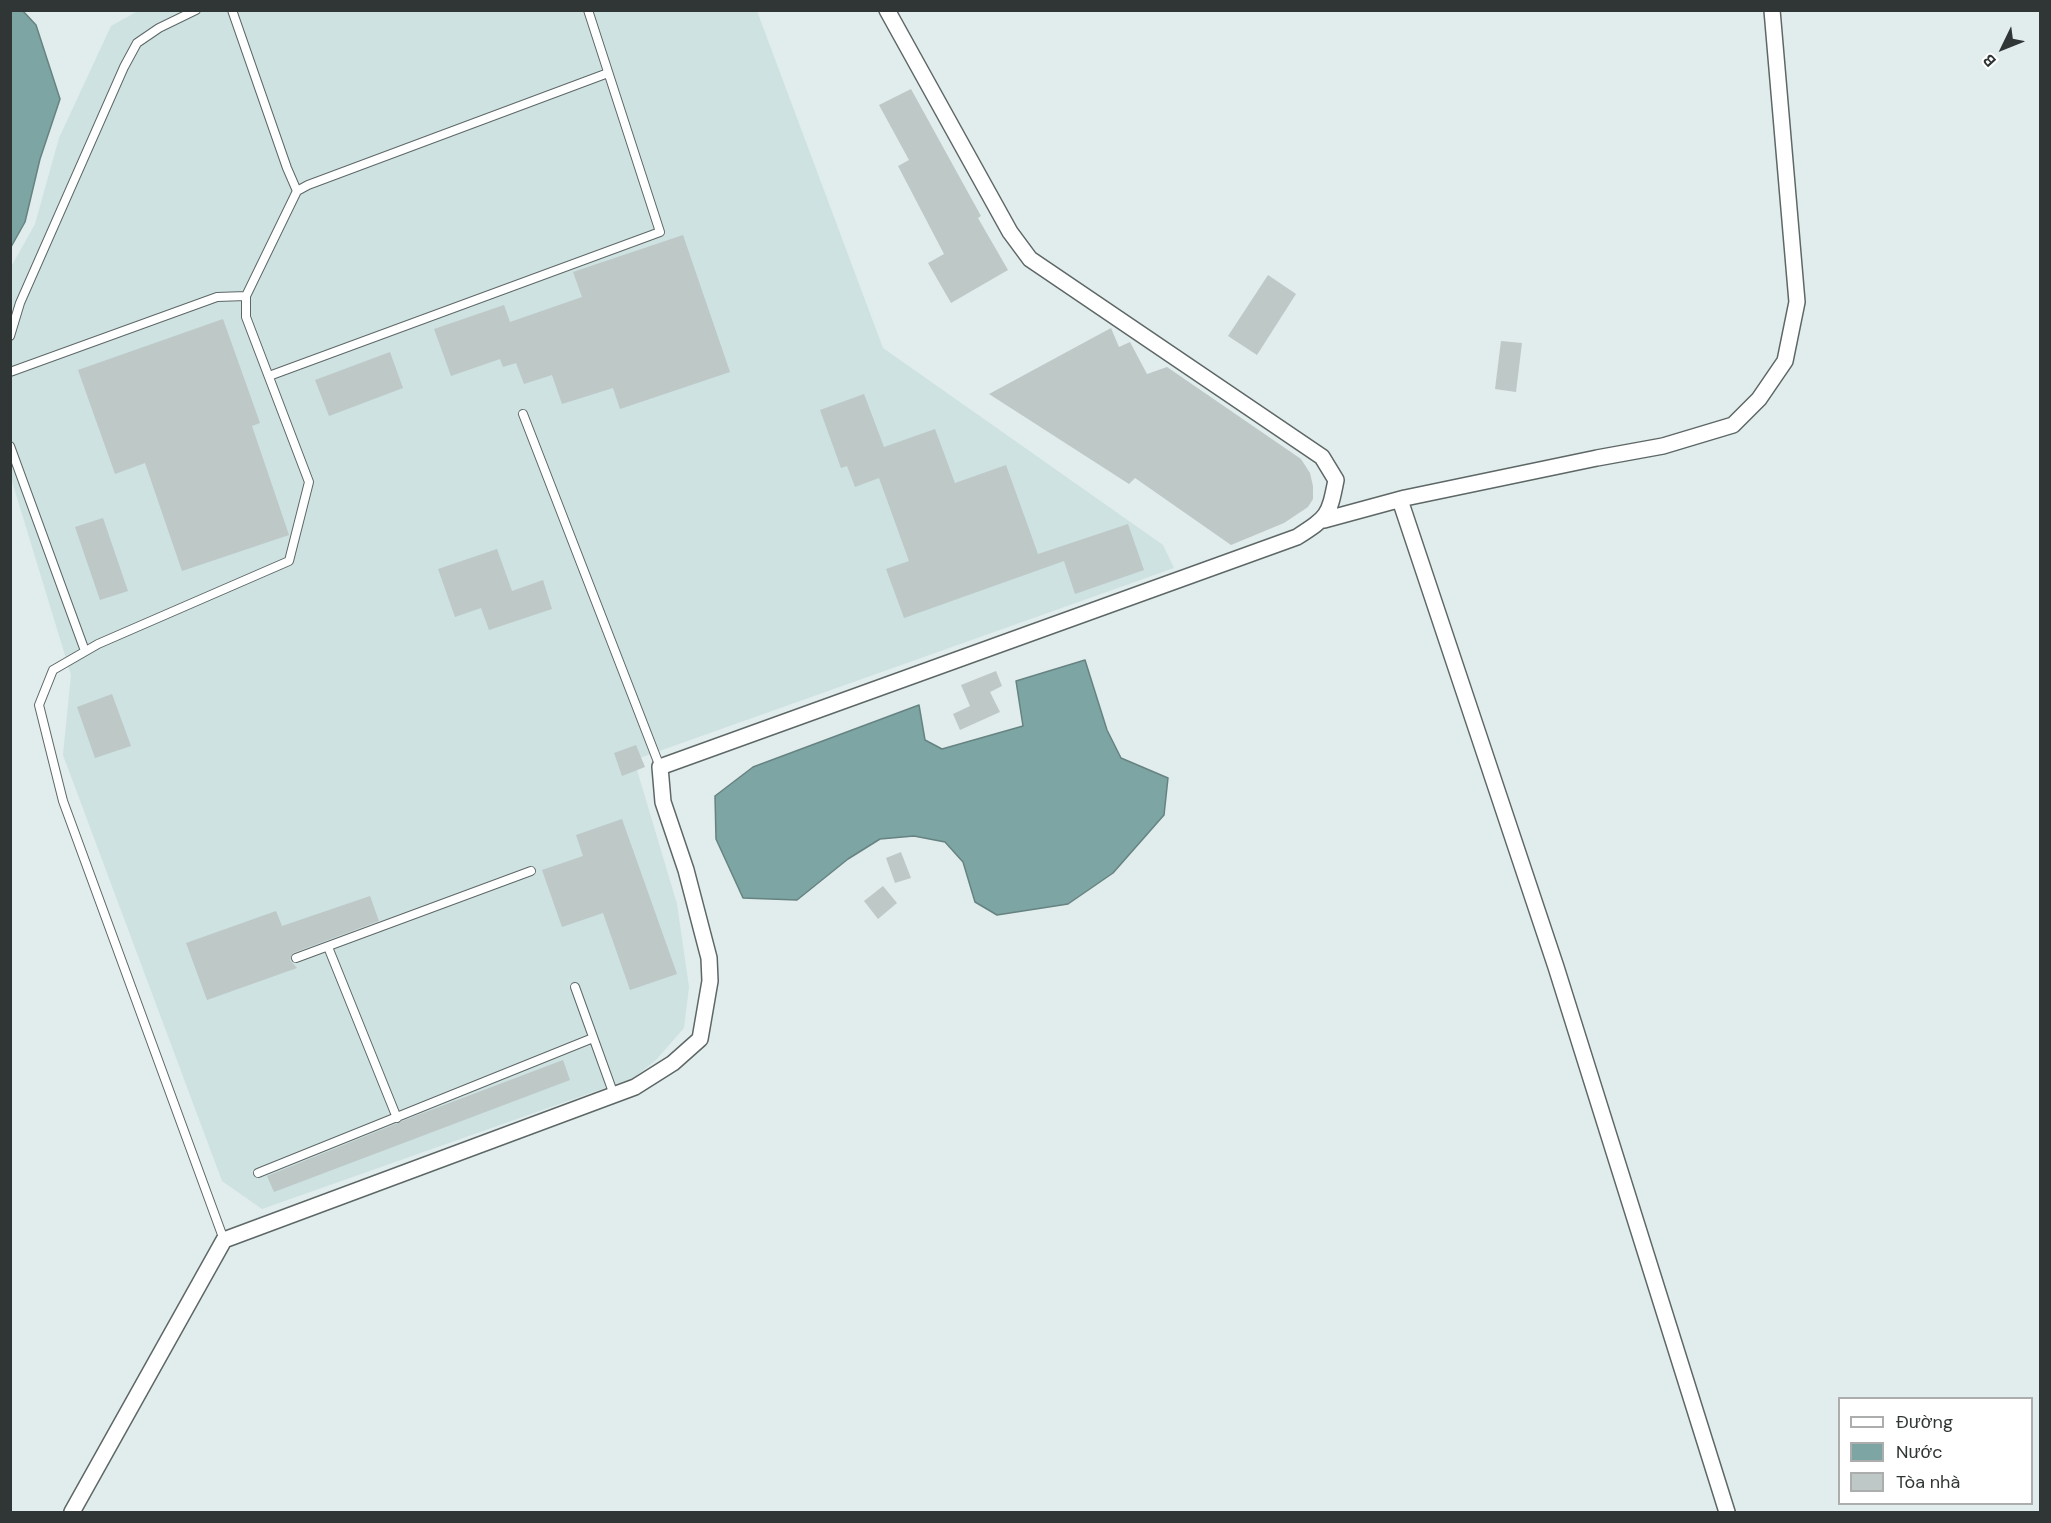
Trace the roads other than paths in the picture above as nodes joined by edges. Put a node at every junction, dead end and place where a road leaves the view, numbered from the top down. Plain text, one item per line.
1 (196, 10) edge
2 (232, 10) edge
3 (588, 10) edge
4 (887, 10) edge
5 (1772, 10) edge
6 (608, 73) junction
7 (297, 191) junction
8 (246, 296) junction
9 (10, 336) edge
10 (10, 361) edge
11 (11, 371) edge
12 (269, 376) junction
13 (523, 414) dead end
14 (10, 446) edge
15 (1400, 500) junction
16 (1324, 520) junction
17 (85, 651) junction
18 (660, 767) junction
19 (531, 871) dead end
20 (328, 946) junction
21 (296, 958) dead end
22 (575, 987) dead end
23 (593, 1038) junction
24 (614, 1095) junction
25 (398, 1118) junction
26 (258, 1173) dead end
27 (224, 1240) junction
28 (72, 1512) edge
29 (1727, 1512) edge

1 - 9 lane
2 - 7 lane
3 - 6 lane
4 - 16 street
5 - 15 street
6 - 7 lane
6 - 12 lane
7 - 8 lane
8 - 11 lane
8 - 12 lane
10 - 11 lane
12 - 17 lane
13 - 18 lane
14 - 17 lane
15 - 16 street
15 - 29 street
16 - 18 street
17 - 27 lane
18 - 24 street
19 - 20 lane
20 - 21 lane
20 - 25 lane
22 - 23 lane
23 - 24 lane
23 - 25 lane
24 - 27 street
25 - 26 lane
27 - 28 street

